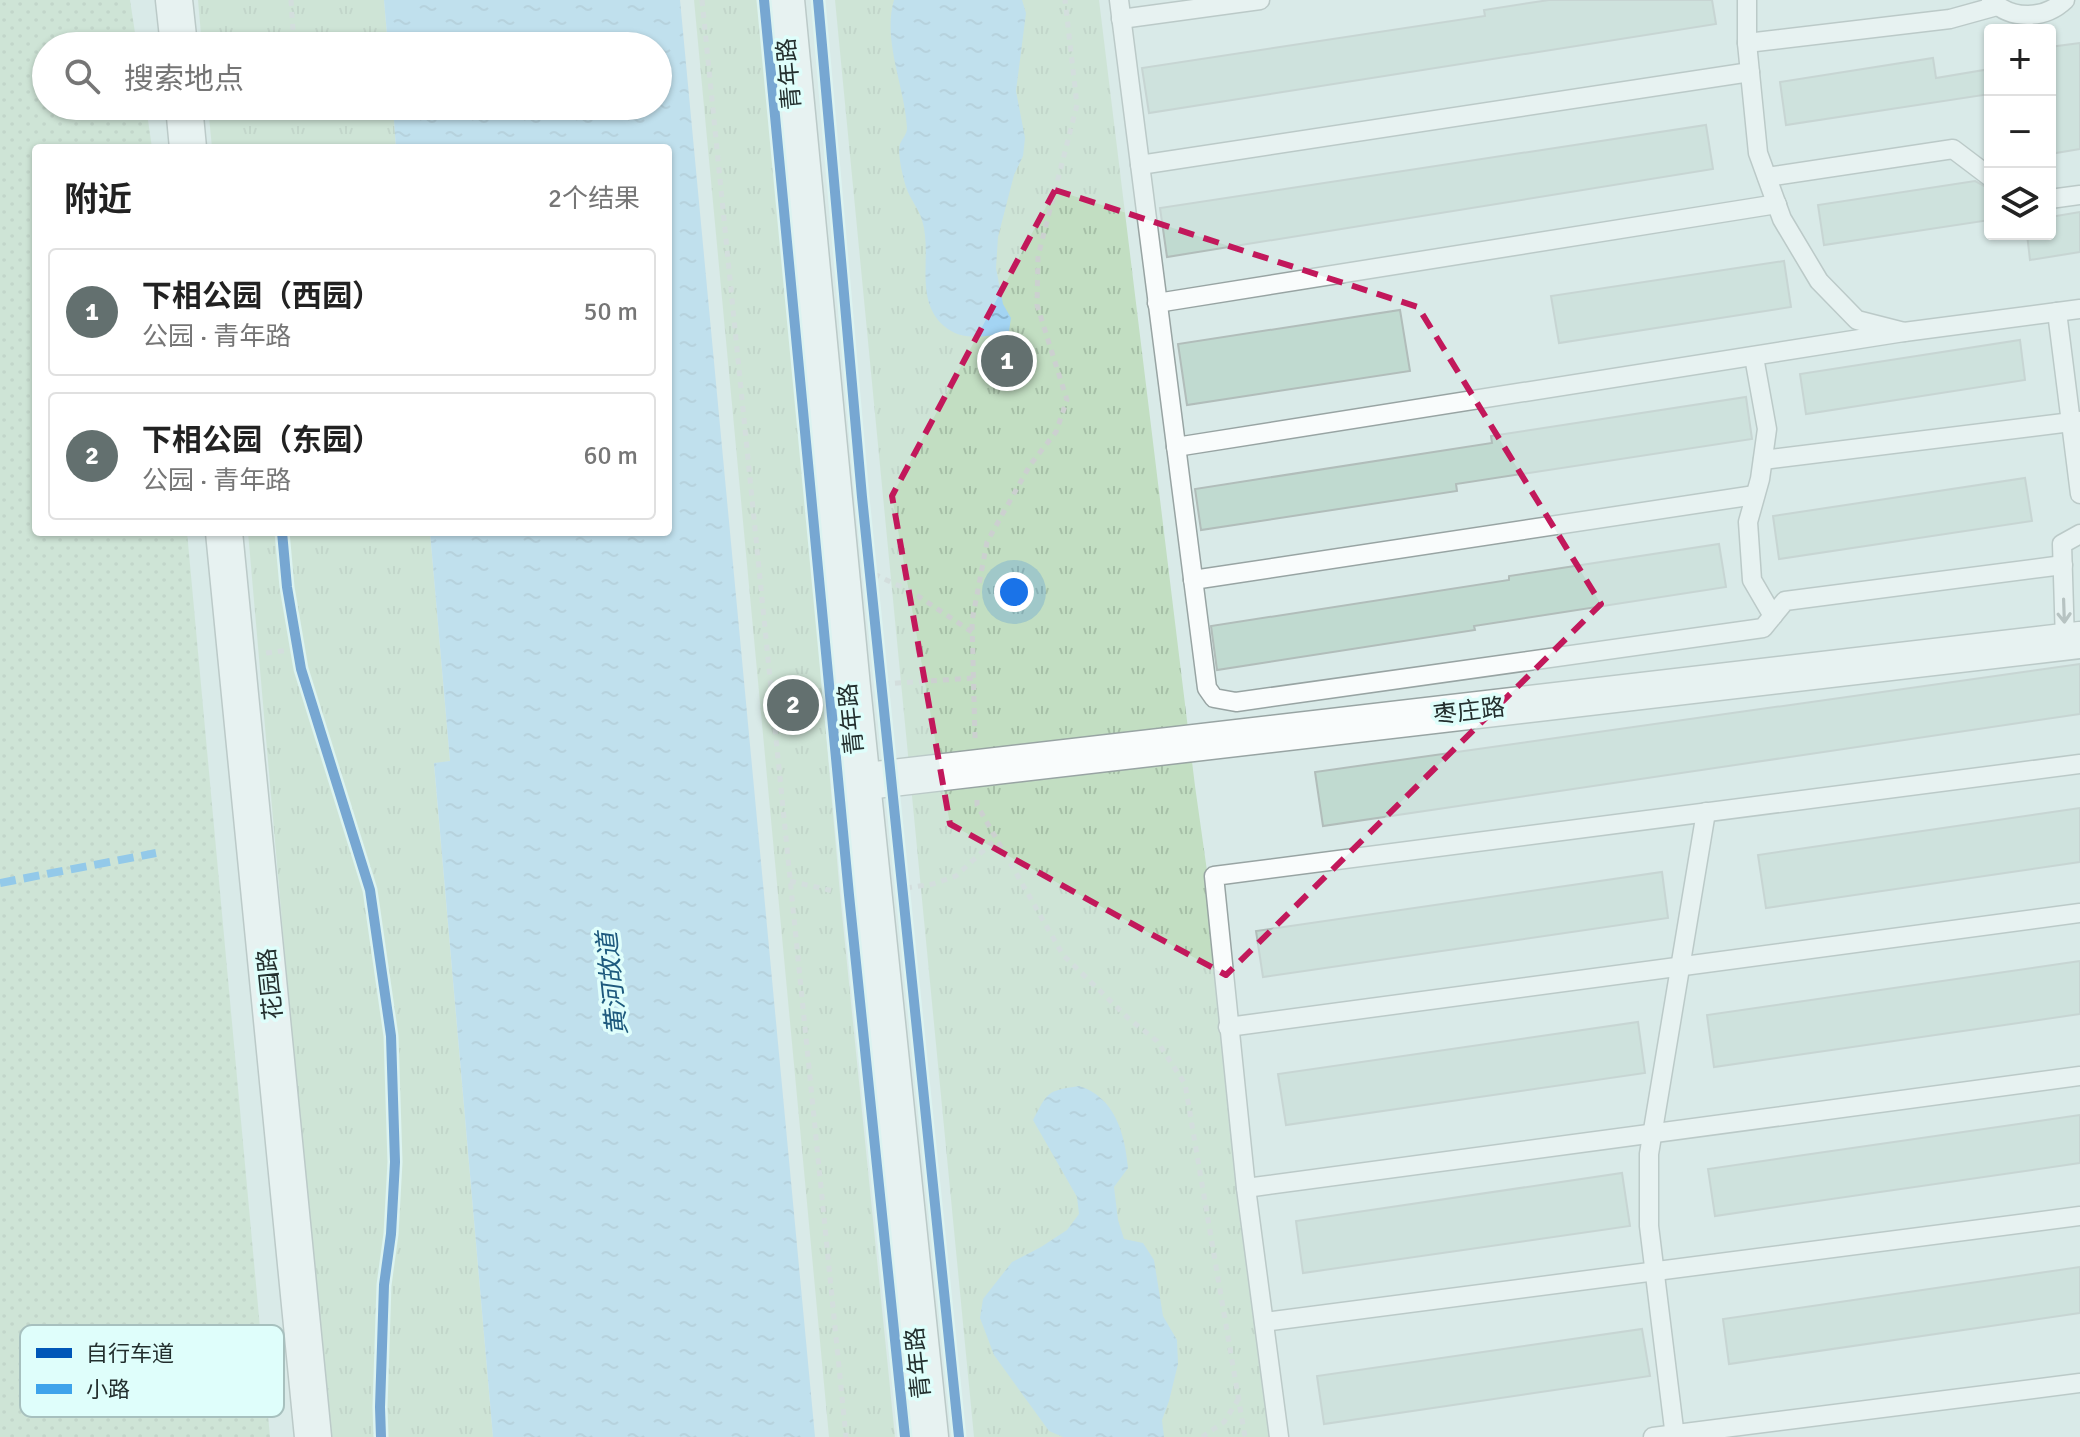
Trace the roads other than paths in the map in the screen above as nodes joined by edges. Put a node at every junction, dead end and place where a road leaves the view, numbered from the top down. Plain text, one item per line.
1 (174, 0) edge
2 (782, 0) edge
3 (800, 0) edge
4 (1119, 0) edge
5 (1260, 0) edge
6 (1747, 0) edge
7 (2065, 0) edge
8 (1994, 3) edge
9 (1121, 19) junction
10 (177, 32) edge
11 (1747, 43) junction
12 (1750, 72) junction
13 (185, 120) edge
14 (188, 144) edge
15 (1140, 165) junction
16 (1984, 172) edge
17 (1767, 177) junction
18 (2080, 195) edge
19 (2056, 198) edge
20 (1777, 204) junction
21 (1157, 303) junction
22 (2080, 309) edge
23 (2057, 312) junction
24 (1904, 332) junction
25 (1754, 357) junction
26 (2075, 421) edge
27 (1176, 447) junction
28 (1763, 460) junction
29 (2080, 494) edge
30 (1755, 495) junction
31 (2080, 534) edge
32 (224, 536) edge
33 (2063, 565) junction
34 (1193, 580) junction
35 (1773, 616) junction
36 (2073, 641) edge
37 (2080, 764) edge
38 (866, 781) junction
39 (1706, 812) junction
40 (2080, 913) edge
41 (1680, 967) junction
42 (1228, 1027) junction
43 (2080, 1076) edge
44 (1652, 1133) junction
45 (1246, 1188) junction
46 (2080, 1216) edge
47 (1655, 1271) junction
48 (1264, 1322) junction
49 (2080, 1383) edge
50 (1675, 1436) edge
51 (313, 1437) edge
52 (926, 1437) edge
53 (944, 1437) edge
54 (1279, 1437) edge
55 (1653, 1437) edge

1 - 10 street
2 - 38 street, 青年路
3 - 38 street, 青年路
4 - 9 lane
5 - 9 lane
6 - 11 lane
7 - 8 lane
8 - 11 lane
9 - 15 lane
11 - 12 lane
12 - 15 lane
12 - 17 lane
13 - 14 street
15 - 21 lane
16 - 17 lane
17 - 20 lane
18 - 19 lane
20 - 21 lane
20 - 24 lane
21 - 27 lane
22 - 23 lane
23 - 24 lane
23 - 26 lane
24 - 25 lane
25 - 27 lane
25 - 28 lane
26 - 28 lane
26 - 29 lane
27 - 34 lane
28 - 30 lane
30 - 34 lane
30 - 35 lane
31 - 33 lane
32 - 51 street, 花园路
33 - 35 lane
33 -> 36 lane
34 - 35 lane
36 - 38 street, 枣庄路
37 - 39 lane
38 - 52 street, 青年路
38 - 53 street, 青年路
39 - 41 lane
39 - 42 lane
40 - 41 lane
41 - 42 lane
41 - 44 lane
42 - 45 lane
43 - 44 lane
44 - 45 lane
44 - 47 lane
45 - 48 lane
46 - 47 lane
47 - 48 lane
47 - 50 lane
48 - 54 lane
49 - 50 lane
50 - 55 lane

